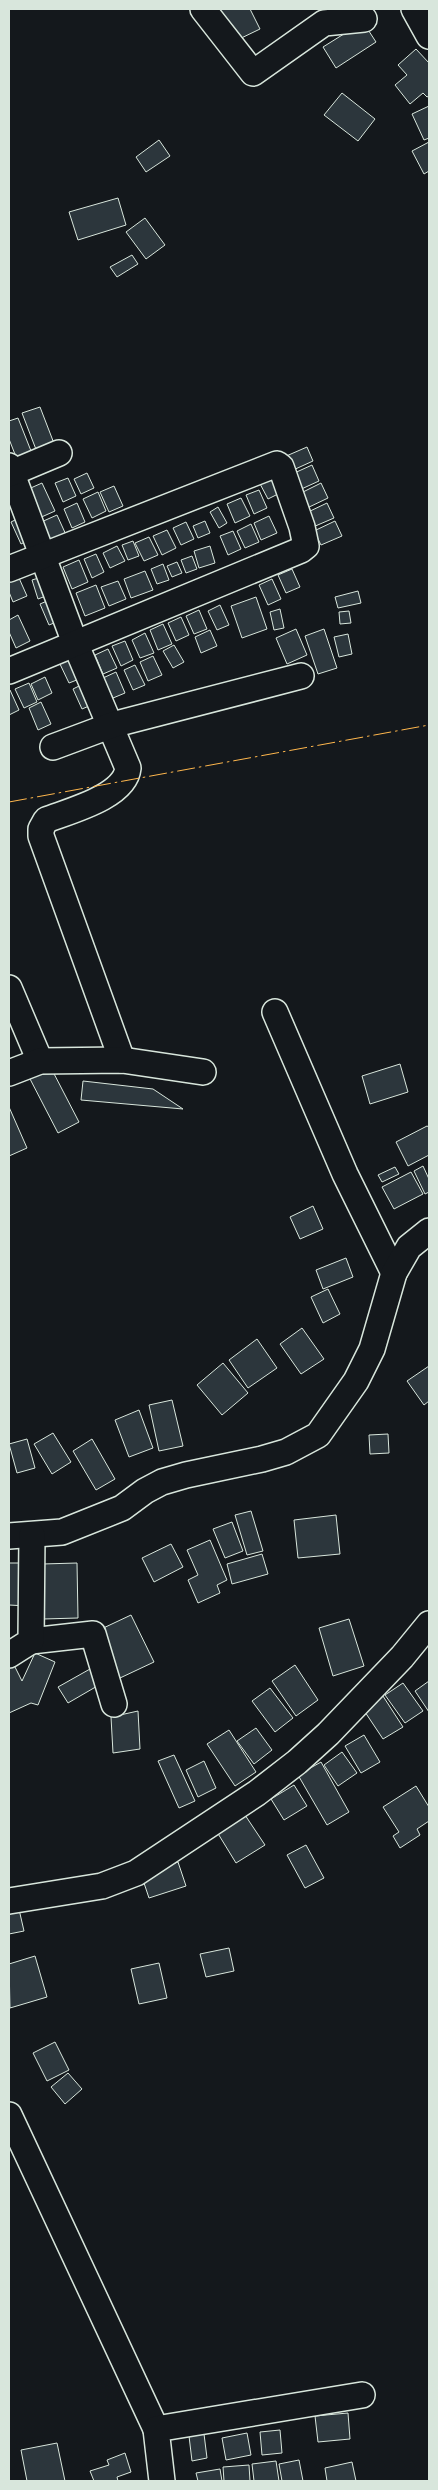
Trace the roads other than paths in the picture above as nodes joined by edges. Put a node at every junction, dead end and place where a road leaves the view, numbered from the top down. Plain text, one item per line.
1 (203, 9) edge
2 (414, 9) edge
3 (364, 18) dead end
4 (429, 36) edge
5 (59, 453) dead end
6 (10, 471) edge
7 (43, 554) junction
8 (9, 569) edge
9 (75, 643) junction
10 (9, 671) edge
11 (301, 676) dead end
12 (112, 725) junction
13 (53, 747) dead end
14 (9, 988) edge
15 (275, 1012) dead end
16 (122, 1060) junction
17 (40, 1062) junction
18 (203, 1072) dead end
19 (9, 1073) edge
20 (429, 1231) edge
21 (394, 1273) junction
22 (20, 1536) edge
23 (429, 1624) edge
24 (31, 1641) junction
25 (9, 1655) edge
26 (114, 1704) dead end
27 (9, 1902) edge
28 (9, 2115) edge
29 (362, 2394) dead end
30 (156, 2429) junction
31 (162, 2481) edge

1 - 3 street
2 - 4 street
5 - 6 street
6 - 7 street
7 - 8 street
7 - 9 street
7 - 9 street
9 - 10 street
9 - 12 street
11 - 12 street
12 - 13 street
12 - 16 street
14 - 17 street
15 - 21 street
16 - 17 street
16 - 18 street
17 - 19 street
20 - 21 street
21 - 22 street
22 - 24 street
23 - 27 street
24 - 25 street
24 - 26 street
28 - 30 street
29 - 30 street
30 - 31 street

